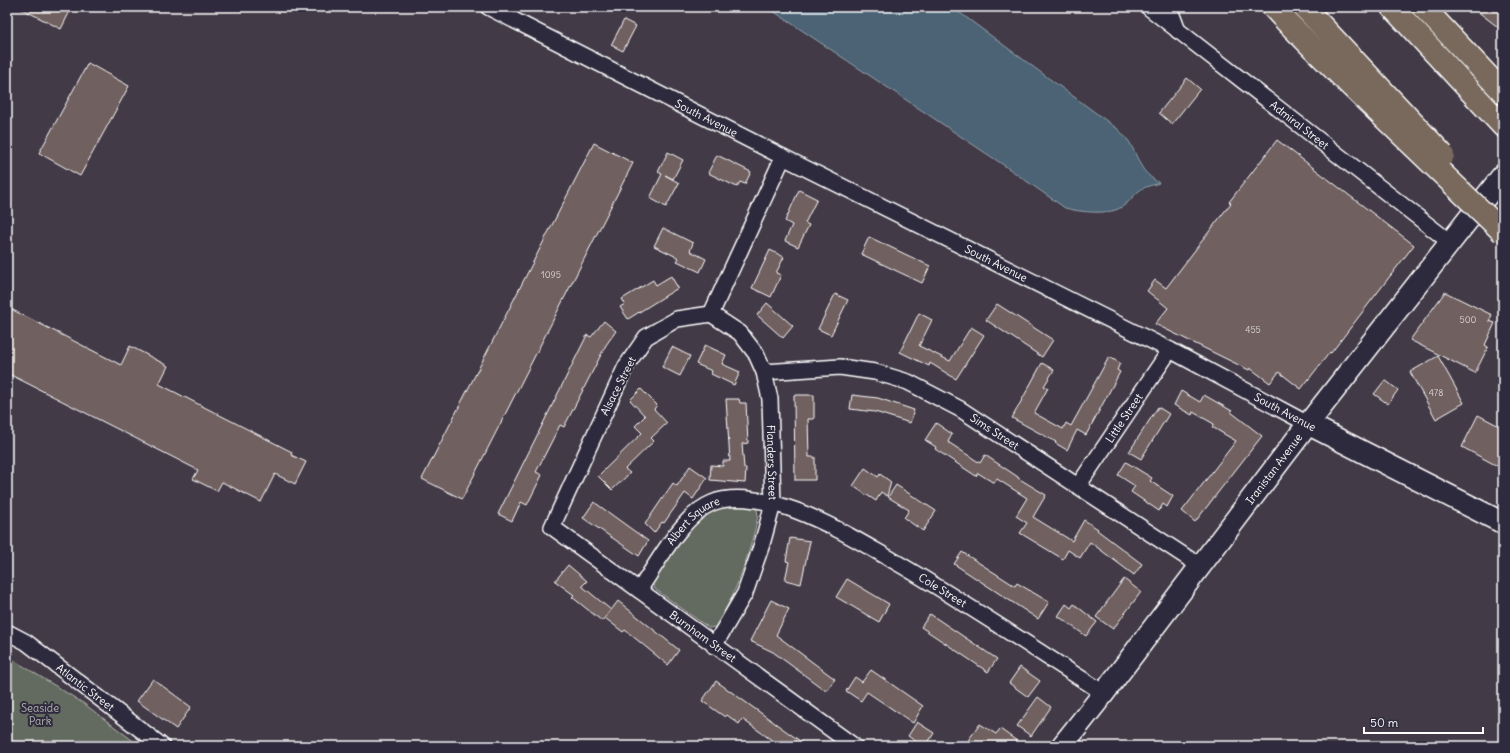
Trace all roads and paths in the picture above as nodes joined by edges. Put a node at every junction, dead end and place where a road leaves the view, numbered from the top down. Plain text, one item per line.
1 (488, 7) edge
2 (1148, 7) edge
3 (1169, 7) edge
4 (1304, 7) edge
5 (1392, 7) edge
6 (1423, 7) edge
7 (1432, 7) edge
8 (1280, 15) edge
9 (1178, 30) junction
10 (1503, 86) edge
11 (1503, 92) edge
12 (1503, 126) edge
13 (783, 157) junction
14 (1503, 175) edge
15 (1503, 219) edge
16 (1503, 232) edge
17 (1451, 243) junction
18 (711, 314) junction
19 (1170, 350) junction
20 (764, 372) junction
21 (1308, 424) junction
22 (1078, 486) junction
23 (773, 504) junction
24 (1503, 523) edge
25 (552, 527) joint
26 (1200, 566) junction
27 (639, 590) junction
28 (7, 632) edge
29 (714, 646) junction
30 (1104, 693) junction
31 (162, 746) edge
32 (854, 746) edge
33 (1062, 746) edge

1 - 13 street, South Avenue
2 - 9 street, Admiral Street
3 - 9 street
4 - 15 highway, bridge
5 - 12 highway
6 - 11 highway
7 - 10 street
8 - 16 highway, bridge
9 - 17 street, Admiral Street
13 - 18 street
13 - 19 street, South Avenue
14 - 17 street, Iranistan Avenue
17 - 21 street, Iranistan Avenue
18 - 20 street, Flanders Street
18 - 25 street, Alsace Street
19 - 21 street, South Avenue
19 - 22 street, Little Street
20 - 22 street, Sims Street
20 - 23 street, Flanders Street
21 - 24 street, South Avenue
21 - 26 street, Iranistan Avenue
22 - 26 street, Sims Street
23 - 27 street, Albert Square
23 - 29 street, Flanders Street
23 - 30 street, Cole Street
25 - 27 street, Burnham Street
26 - 30 street, Iranistan Avenue
27 - 29 street, Burnham Street
28 - 31 street, Atlantic Street
29 - 32 street, Burnham Street
30 - 33 street, Iranistan Avenue

